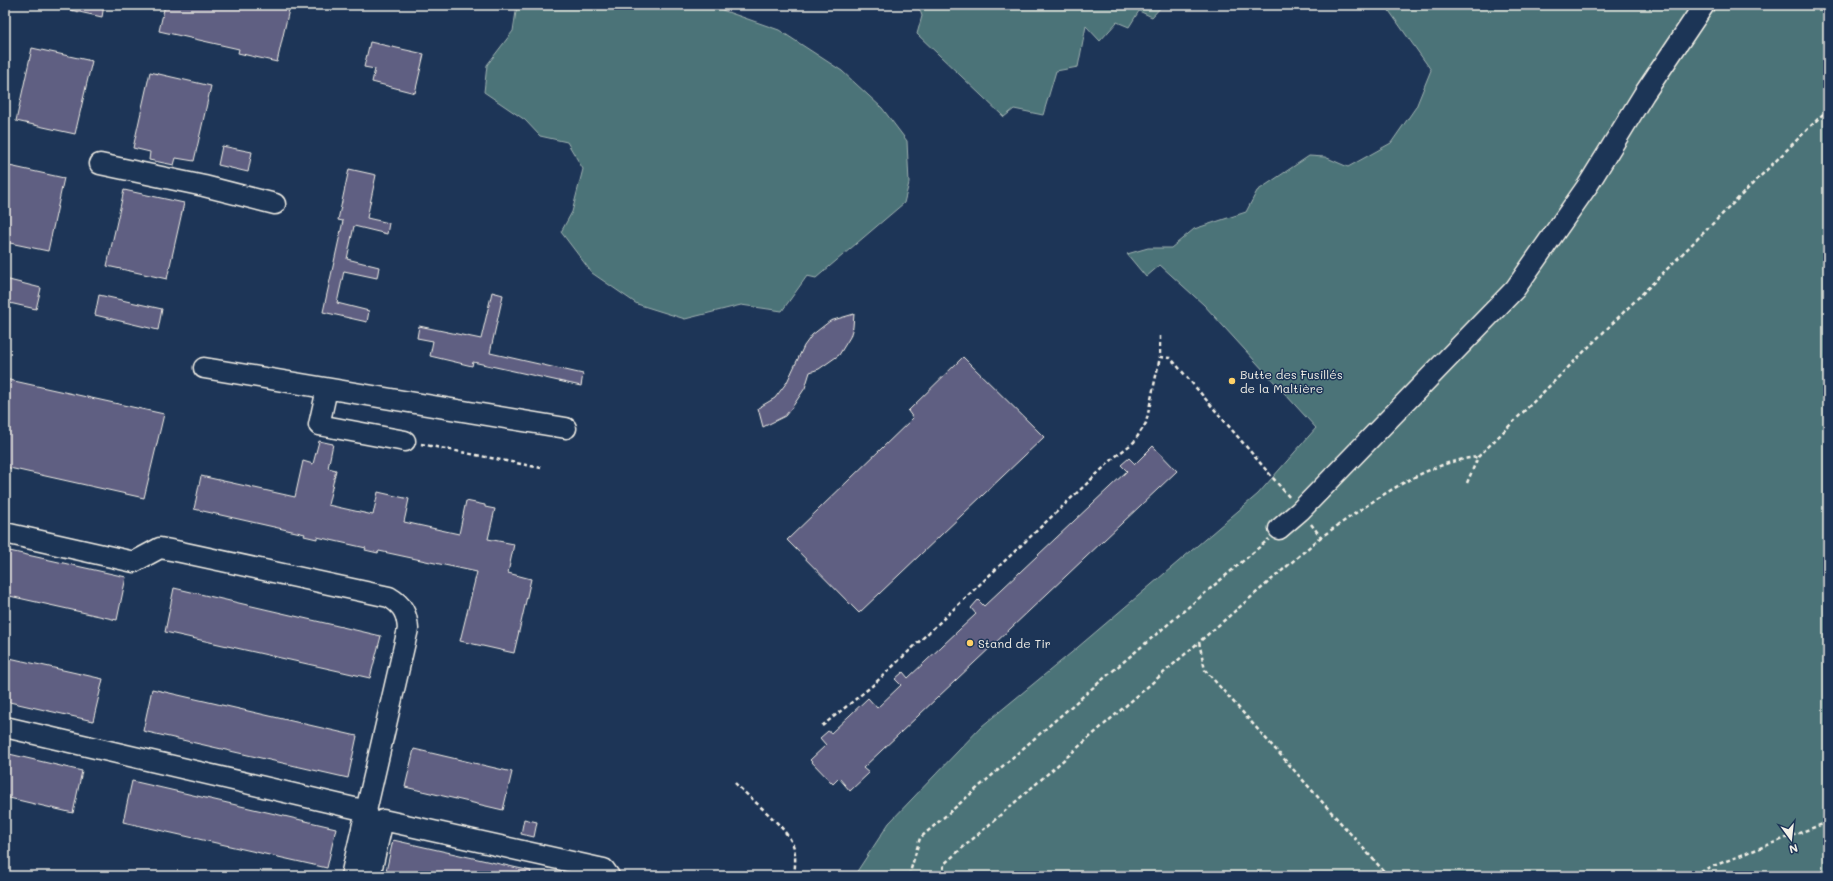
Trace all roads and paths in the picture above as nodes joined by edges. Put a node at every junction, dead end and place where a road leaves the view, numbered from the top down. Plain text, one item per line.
1 (1704, 5) edge
2 (1828, 108) edge
3 (100, 164) dead end
4 (275, 204) dead end
5 (1160, 336) dead end
6 (1160, 357) junction
7 (204, 368) dead end
8 (327, 389) junction
9 (566, 428) dead end
10 (405, 441) joint
11 (1478, 457) junction
12 (541, 468) dead end
13 (1467, 483) dead end
14 (1300, 511) junction
15 (1279, 529) joint
16 (5, 533) edge
17 (1321, 537) junction
18 (1199, 642) junction
19 (822, 726) dead end
20 (5, 727) edge
21 (735, 783) dead end
22 (367, 811) junction
23 (1828, 822) edge
24 (351, 876) edge
25 (370, 876) edge
26 (609, 876) edge
27 (794, 876) edge
28 (909, 876) edge
29 (943, 876) edge
30 (1388, 876) edge
31 (1687, 876) edge

1 - 14 street
2 - 11 path
3 - 4 street
5 - 6 path
6 - 14 path
6 - 19 path
7 - 8 street
8 - 9 street
8 - 10 street
10 - 12 path
11 - 13 path
11 - 17 path
14 - 15 street
14 - 17 path
15 - 28 path
16 - 22 street
17 - 18 path
18 - 29 path
18 - 30 path
20 - 22 street
21 - 27 path
22 - 24 street
23 - 31 path
25 - 26 street

